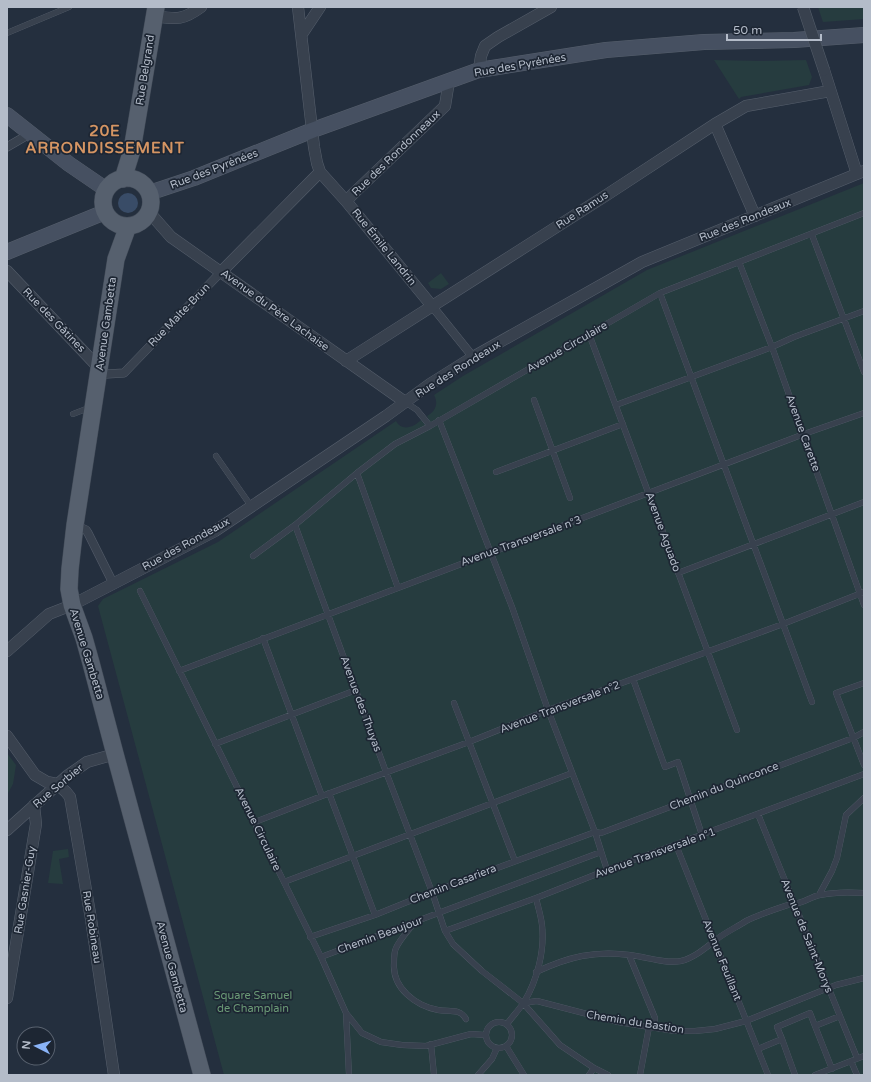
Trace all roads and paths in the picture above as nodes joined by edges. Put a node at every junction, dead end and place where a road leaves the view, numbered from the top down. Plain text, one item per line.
1 (69, 7) edge
2 (201, 7) edge
3 (298, 7) edge
4 (320, 7) edge
5 (551, 7) edge
6 (804, 7) edge
7 (155, 11) edge
8 (7, 33) edge
9 (302, 34) junction
10 (864, 35) edge
11 (479, 70) junction
12 (449, 81) junction
13 (830, 91) junction
14 (7, 115) edge
15 (715, 124) junction
16 (313, 130) junction
17 (31, 133) junction
18 (7, 147) edge
19 (320, 172) junction
20 (861, 173) edge
21 (123, 179) junction
22 (107, 190) junction
23 (149, 193) junction
24 (346, 201) junction
25 (105, 212) junction
26 (149, 212) junction
27 (864, 214) edge
28 (755, 216) junction
29 (128, 226) junction
30 (812, 235) junction
31 (7, 252) edge
32 (739, 262) junction
33 (7, 271) edge
34 (221, 272) junction
35 (660, 293) junction
36 (432, 306) junction
37 (864, 311) edge
38 (844, 319) junction
39 (590, 334) junction
40 (772, 347) junction
41 (473, 357) junction
42 (346, 361) junction
43 (100, 369) junction
44 (864, 372) edge
45 (691, 377) junction
46 (534, 400) dead end
47 (405, 402) junction
48 (616, 405) junction
49 (86, 410) dead end
50 (864, 413) edge
51 (73, 414) dead end
52 (439, 420) junction
53 (623, 424) junction
54 (430, 426) junction
55 (804, 434) junction
56 (553, 450) junction
57 (216, 456) dead end
58 (724, 465) junction
59 (496, 472) dead end
60 (357, 473) junction
61 (649, 493) junction
62 (570, 498) dead end
63 (864, 502) edge
64 (251, 506) junction
65 (832, 514) junction
66 (295, 525) junction
67 (75, 526) junction
68 (753, 544) junction
69 (491, 552) junction
70 (253, 556) dead end
71 (678, 572) junction
72 (113, 583) junction
73 (398, 588) junction
74 (140, 591) dead end
75 (862, 592) edge
76 (72, 605) junction
77 (864, 605) edge
78 (328, 615) junction
79 (783, 624) junction
80 (263, 638) junction
81 (7, 651) edge
82 (708, 651) junction
83 (179, 670) junction
84 (633, 679) junction
85 (864, 684) edge
86 (356, 690) junction
87 (812, 702) dead end
88 (454, 703) dead end
89 (548, 710) junction
90 (292, 715) junction
91 (737, 730) dead end
92 (864, 732) edge
93 (7, 736) edge
94 (853, 738) junction
95 (469, 742) junction
96 (215, 744) junction
97 (114, 754) junction
98 (864, 765) edge
99 (386, 772) junction
100 (572, 773) junction
101 (864, 774) edge
102 (57, 784) junction
103 (329, 793) junction
104 (322, 796) junction
105 (864, 798) edge
106 (691, 799) junction
107 (493, 804) junction
108 (34, 805) junction
109 (758, 814) junction
110 (255, 822) junction
111 (7, 830) edge
112 (595, 832) junction
113 (411, 835) junction
114 (702, 835) junction
115 (676, 844) junction
116 (601, 852) junction
117 (353, 857) junction
118 (515, 861) junction
119 (607, 870) junction
120 (284, 882) junction
121 (432, 892) junction
122 (864, 893) edge
123 (819, 895) junction
124 (536, 898) junction
125 (794, 904) junction
126 (439, 914) junction
127 (375, 915) junction
128 (414, 922) junction
129 (445, 931) junction
130 (310, 937) junction
131 (714, 942) junction
132 (629, 955) junction
133 (321, 957) junction
134 (536, 972) junction
135 (864, 978) edge
136 (829, 989) junction
137 (7, 998) edge
138 (523, 1003) junction
139 (346, 1013) junction
140 (840, 1016) junction
141 (466, 1020) dead end
142 (746, 1021) junction
143 (507, 1024) junction
144 (815, 1026) junction
145 (651, 1027) junction
146 (486, 1035) junction
147 (782, 1039) junction
148 (431, 1044) junction
149 (506, 1046) junction
150 (496, 1048) junction
151 (758, 1049) junction
152 (864, 1056) edge
153 (854, 1060) junction
154 (594, 1068) junction
155 (832, 1069) junction
156 (114, 1075) edge
157 (201, 1075) edge
158 (350, 1075) edge
159 (434, 1075) edge
160 (478, 1075) edge
161 (524, 1075) edge
162 (589, 1075) edge
163 (608, 1075) edge
164 (640, 1075) edge
165 (768, 1075) edge
166 (795, 1075) edge
167 (815, 1075) edge
168 (857, 1075) edge

1 - 8 lane
2 - 7 street
3 - 9 street, Rue Émile Landrin
4 - 9 street
5 - 11 street
6 - 13 street, bridge
7 - 21 main road, Rue Belgrand
9 - 16 street, Rue Émile Landrin
10 - 11 main road, Rue des Pyrénées
11 - 12 main road, Rue des Pyrénées
12 - 16 main road, Rue des Pyrénées
12 - 24 street, Rue des Rondonneaux
13 - 15 street, Rue Ramus
13 - 20 street
14 - 17 main road
15 - 28 street
15 - 36 street, Rue Ramus
16 - 19 street, Rue Émile Landrin
16 - 23 main road, Rue des Pyrénées
17 - 18 street
17 - 22 main road
19 - 24 street, Rue Émile Landrin
19 - 34 street, Rue Malte-Brun
20 - 28 street, Rue des Rondeaux
21 - 22 main road
21 - 23 main road
22 - 25 main road
23 - 26 main road
24 - 36 street, Rue Émile Landrin
25 - 29 main road
25 - 31 main road
26 - 29 main road
26 - 34 street, Avenue du Père Lachaise
27 - 30 lane, Avenue Circulaire
28 - 41 street, Rue des Rondeaux
29 - 43 main road, Avenue Gambetta
30 - 32 lane, Avenue Circulaire
30 - 38 lane
32 - 35 lane, Avenue Circulaire
32 - 40 lane, Avenue Carette
33 - 43 street, Rue des Gâtines
34 - 42 street, Avenue du Père Lachaise
34 - 43 street, Rue Malte-Brun
35 - 39 lane, Avenue Circulaire
35 - 45 lane
36 - 41 street, Rue Émile Landrin
36 - 42 street, Rue Ramus
37 - 38 lane
38 - 40 lane
38 - 44 lane
39 - 48 lane, Avenue Aguado
39 - 52 lane, Avenue Circulaire
40 - 45 lane
40 - 55 lane, Avenue Carette
41 - 47 street, Rue des Rondeaux
42 - 47 street, Avenue du Père Lachaise
43 - 67 main road, Avenue Gambetta
45 - 48 lane
45 - 58 lane
46 - 56 lane
47 - 54 lane
47 - 64 street, Rue des Rondeaux
48 - 53 lane, Avenue Aguado
49 - 51 lane
50 - 55 lane, Avenue Transversale n°3
52 - 54 lane, Avenue Circulaire
52 - 69 lane
53 - 56 lane
53 - 61 lane, Avenue Aguado
54 - 60 lane, Avenue Circulaire
55 - 58 lane, Avenue Transversale n°3
55 - 65 lane, Avenue Carette
56 - 59 lane
56 - 62 lane
57 - 64 lane
58 - 61 lane, Avenue Transversale n°3
58 - 68 lane
60 - 66 lane, Avenue Circulaire
60 - 73 lane
61 - 69 lane, Avenue Transversale n°3
61 - 71 lane, Avenue Aguado
63 - 65 lane
64 - 72 street, Rue des Rondeaux
65 - 68 lane
65 - 75 lane, Avenue Carette
66 - 70 lane
66 - 78 lane, Avenue des Thuyas
67 - 72 street
67 - 76 main road, Avenue Gambetta
68 - 71 lane
68 - 79 lane
69 - 73 lane, Avenue Transversale n°3
69 - 89 lane
71 - 82 lane, Avenue Aguado
72 - 76 street, Rue des Rondeaux
73 - 78 lane, Avenue Transversale n°3
74 - 83 lane, Avenue Circulaire
75 - 77 lane, Avenue Carette
75 - 79 lane, Avenue Transversale n°2
76 - 81 street, Rue des Rondeaux
76 - 97 main road, Avenue Gambetta
78 - 80 lane, Avenue Transversale n°3
78 - 86 lane, Avenue des Thuyas
79 - 82 lane, Avenue Transversale n°2
79 - 87 lane
80 - 83 lane, Avenue Transversale n°3
80 - 90 lane
82 - 84 lane, Avenue Transversale n°2
82 - 91 lane, Avenue Aguado
83 - 96 lane, Avenue Circulaire
84 - 89 lane, Avenue Transversale n°2
84 - 106 lane
85 - 94 lane
86 - 90 lane
86 - 99 lane, Avenue des Thuyas
88 - 95 lane
89 - 95 lane, Avenue Transversale n°2
89 - 100 lane
90 - 96 lane
90 - 104 lane
92 - 94 lane, Chemin du Quinconce
93 - 102 street
94 - 98 lane
94 - 106 lane, Chemin du Quinconce
95 - 99 lane, Avenue Transversale n°2
95 - 107 lane
96 - 110 lane, Avenue Circulaire
97 - 102 street, Rue Sorbier
97 - 157 main road, Avenue Gambetta
99 - 103 lane, Avenue Transversale n°2
99 - 113 lane, Avenue des Thuyas
100 - 107 lane
100 - 112 lane
101 - 109 lane, Avenue Transversale n°1
102 - 108 street, Rue Sorbier
102 - 156 street, Rue Robineau
103 - 104 lane, Avenue Transversale n°2
103 - 117 lane
104 - 110 lane, Avenue Transversale n°2
105 - 123 lane
106 - 112 lane, Chemin du Quinconce
106 - 114 lane
107 - 113 lane
107 - 118 lane
108 - 111 street, Rue Sorbier
108 - 137 street, Rue Gasnier-Guy
109 - 114 lane, Avenue Transversale n°1
109 - 125 lane, Avenue de Saint-Morys
110 - 120 lane, Avenue Circulaire
112 - 116 lane
112 - 118 lane, Chemin Casariera
113 - 117 lane
113 - 121 lane, Avenue des Thuyas
114 - 115 lane, Avenue Transversale n°1
115 - 119 lane, Avenue Transversale n°1
115 - 131 lane, Avenue Feuillant
116 - 119 lane
116 - 126 lane, Chemin Beaujour
117 - 120 lane
117 - 127 lane
118 - 121 lane, Chemin Casariera
119 - 124 lane, Avenue Transversale n°1
120 - 130 lane, Avenue Circulaire
121 - 126 lane, Avenue des Thuyas
121 - 127 lane, Chemin Casariera
122 - 123 lane
123 - 125 lane
124 - 129 lane, Avenue Transversale n°1
124 - 134 lane
125 - 131 lane
125 - 136 lane, Avenue de Saint-Morys
126 - 128 lane, Chemin Beaujour
126 - 129 lane, Avenue des Thuyas
127 - 130 lane, Chemin Casariera
128 - 133 lane, Chemin Beaujour
128 - 141 lane
129 - 138 lane, Avenue des Thuyas
130 - 133 lane, Avenue Circulaire
131 - 132 lane
131 - 142 lane, Avenue Feuillant
132 - 134 lane
132 - 145 lane
133 - 139 lane, Avenue Circulaire
134 - 138 lane
135 - 136 lane, Chemin du Bastion
136 - 140 lane, Avenue de Saint-Morys
136 - 142 lane, Chemin du Bastion
138 - 143 lane
138 - 145 lane, Chemin du Bastion
138 - 154 lane, Avenue des Thuyas
139 - 148 lane
139 - 158 lane, Avenue Circulaire
140 - 144 lane
140 - 153 lane, Avenue de Saint-Morys
142 - 145 lane, Chemin du Bastion
142 - 151 lane, Avenue Feuillant
143 - 146 lane
143 - 149 lane
144 - 147 lane
144 - 155 lane
145 - 164 lane
146 - 148 lane
146 - 150 lane
147 - 151 lane
147 - 166 lane
148 - 159 lane
149 - 150 lane
149 - 161 lane
150 - 160 lane
151 - 165 lane, Avenue Feuillant
152 - 153 lane
153 - 155 lane
153 - 168 lane, Avenue de Saint-Morys
154 - 162 lane
154 - 163 lane, Avenue des Thuyas
155 - 167 lane

